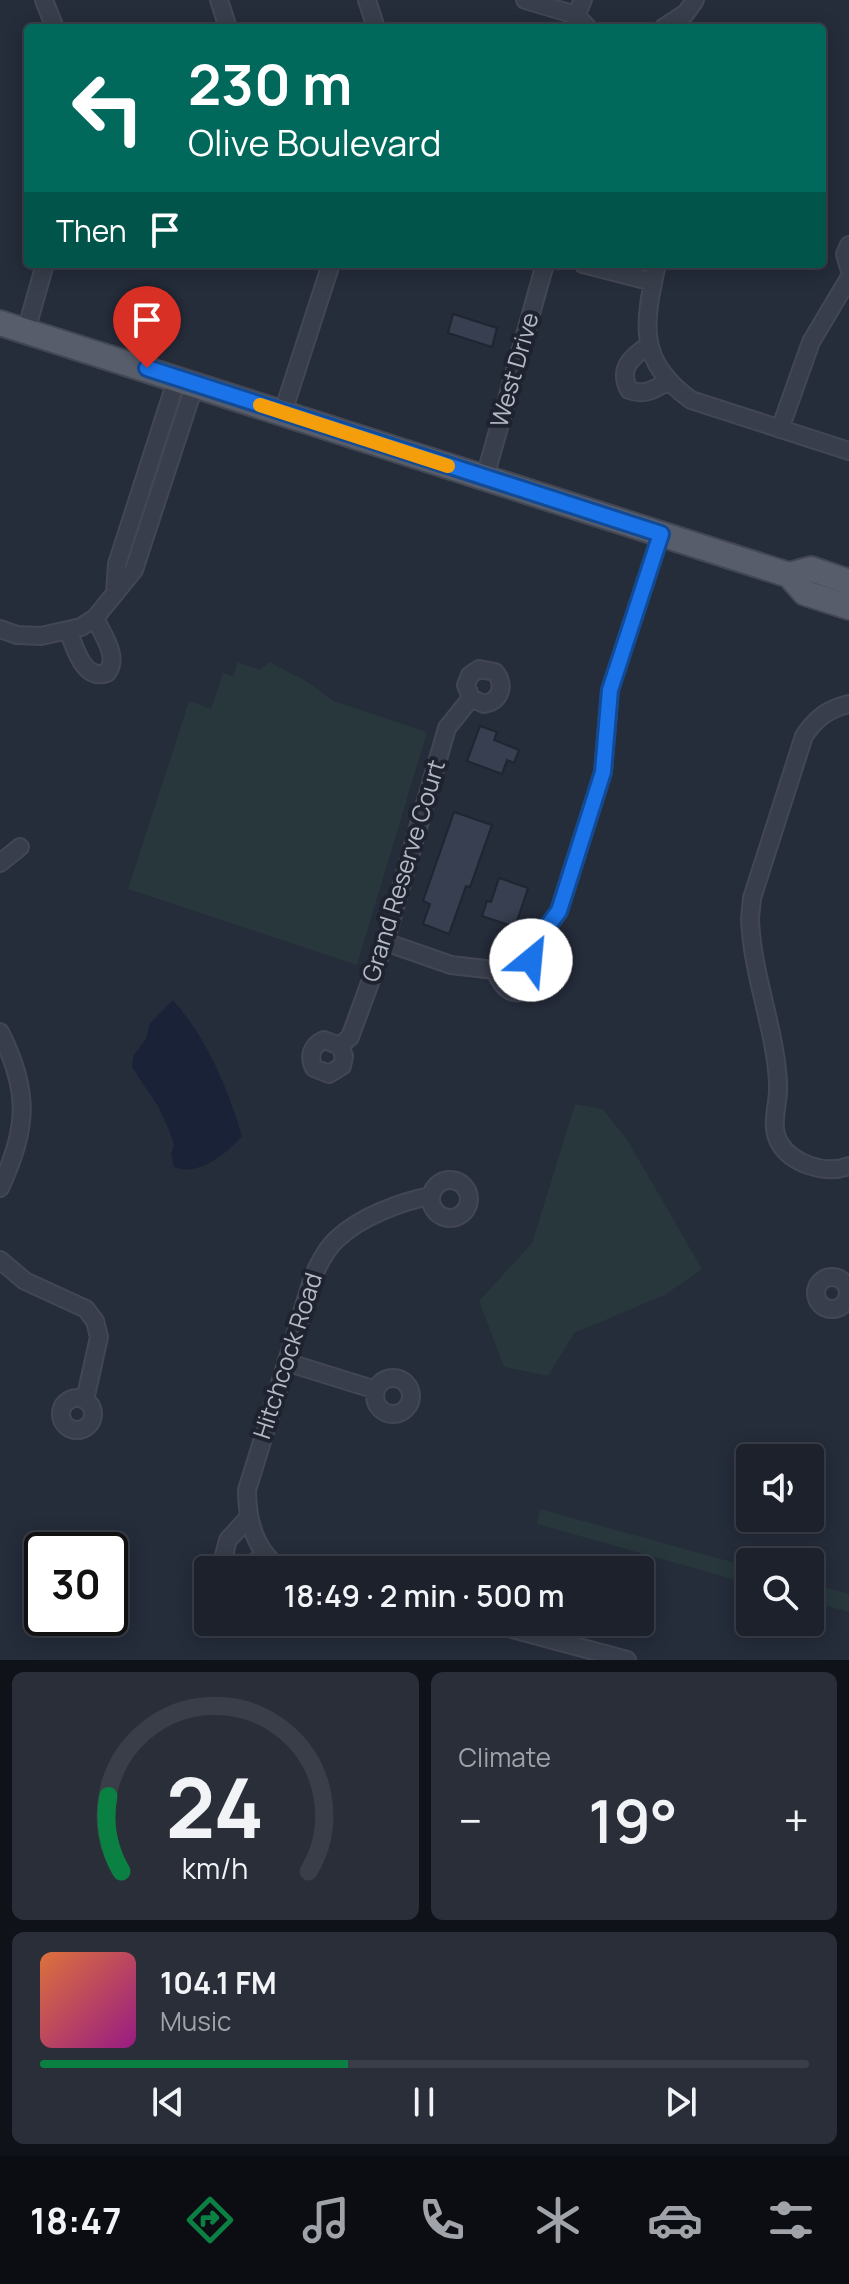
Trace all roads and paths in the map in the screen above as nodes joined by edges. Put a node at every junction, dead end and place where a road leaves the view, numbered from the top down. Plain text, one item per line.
1 (44, 0) edge
2 (219, 0) edge
3 (367, 0) edge
4 (525, 0) edge
5 (695, 0) edge
6 (582, 14) edge
7 (53, 24) edge
8 (227, 24) edge
9 (375, 24) edge
10 (669, 24) edge
11 (849, 245) edge
12 (44, 268) edge
13 (330, 268) edge
14 (544, 268) edge
15 (599, 268) edge
16 (656, 268) edge
17 (849, 268) edge
18 (849, 278) edge
19 (653, 282) junction
20 (0, 323) edge
21 (26, 331) junction
22 (648, 346) junction
23 (186, 381) junction
24 (668, 381) junction
25 (283, 412) junction
26 (780, 429) junction
27 (849, 451) edge
28 (485, 477) junction
29 (661, 534) junction
30 (789, 575) junction
31 (849, 582) edge
32 (849, 607) edge
33 (95, 618) junction
34 (0, 629) edge
35 (68, 631) junction
36 (471, 698) dead end
37 (849, 704) edge
38 (20, 847) dead end
39 (0, 863) edge
40 (385, 942) junction
41 (529, 951) junction
42 (495, 970) junction
43 (0, 1032) edge
44 (340, 1046) dead end
45 (849, 1166) edge
46 (0, 1188) edge
47 (430, 1196) dead end
48 (0, 1260) edge
49 (286, 1362) junction
50 (376, 1390) dead end
51 (85, 1400) dead end
52 (248, 1518) junction
53 (264, 1555) joint
54 (538, 1636) edge
55 (627, 1660) edge

1 - 7 street
2 - 8 street
3 - 9 street
4 - 6 street
5 - 10 street
11 - 17 street
12 - 21 street
13 - 25 street
14 - 28 street, West Drive
15 - 19 street
16 - 19 street
18 - 26 street
19 - 22 street
20 - 21 main road
21 - 23 main road
22 - 24 street
22 - 24 street
23 - 25 main road
23 - 33 street
24 - 26 street
25 - 28 main road
26 - 27 street
28 - 29 main road
29 - 30 main road
29 - 41 street
30 - 31 main road
30 - 32 main road
33 - 35 street
33 - 35 street
34 - 35 street
36 - 40 street, Grand Reserve Court
37 - 45 street
38 - 39 street
40 - 42 street
40 - 44 street, Grand Reserve Court
41 - 42 street
41 - 42 street
43 - 46 street
47 - 49 street, Hitchcock Road
48 - 51 street
49 - 50 street
49 - 52 street, Hitchcock Road
52 - 53 street, Hitchcock Road
52 - 53 street
54 - 55 street

